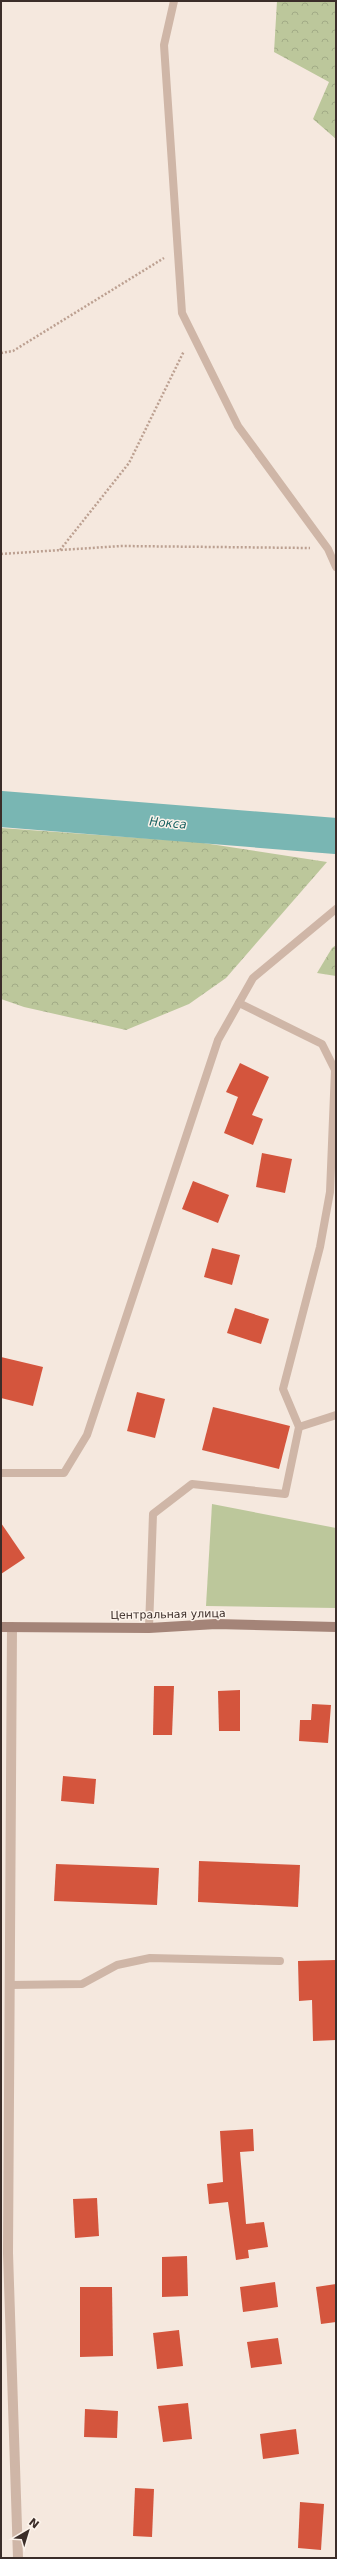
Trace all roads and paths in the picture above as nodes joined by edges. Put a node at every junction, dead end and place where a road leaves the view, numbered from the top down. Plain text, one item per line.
1 (174, 1) edge
2 (178, 249) junction
3 (193, 334) junction
4 (1, 353) edge
5 (328, 549) junction
6 (60, 550) junction
7 (1, 554) edge
8 (336, 567) edge
9 (336, 909) edge
10 (239, 1003) junction
11 (336, 1415) edge
12 (299, 1427) junction
13 (1, 1474) edge
14 (1, 1627) edge
15 (12, 1627) junction
16 (336, 1627) edge
17 (149, 1628) junction
18 (280, 1961) dead end
19 (10, 1985) junction
20 (18, 2558) edge

1 - 2 lane
2 - 3 lane
2 - 4 path
3 - 5 lane
3 - 6 path
5 - 6 path
5 - 8 lane
6 - 7 path
9 - 10 lane
10 - 12 lane
10 - 13 lane
11 - 12 lane
12 - 17 lane
14 - 15 street, Центральная улица
15 - 17 street, Центральная улица
15 - 19 street
16 - 17 street, Центральная улица
18 - 19 lane
19 - 20 street

